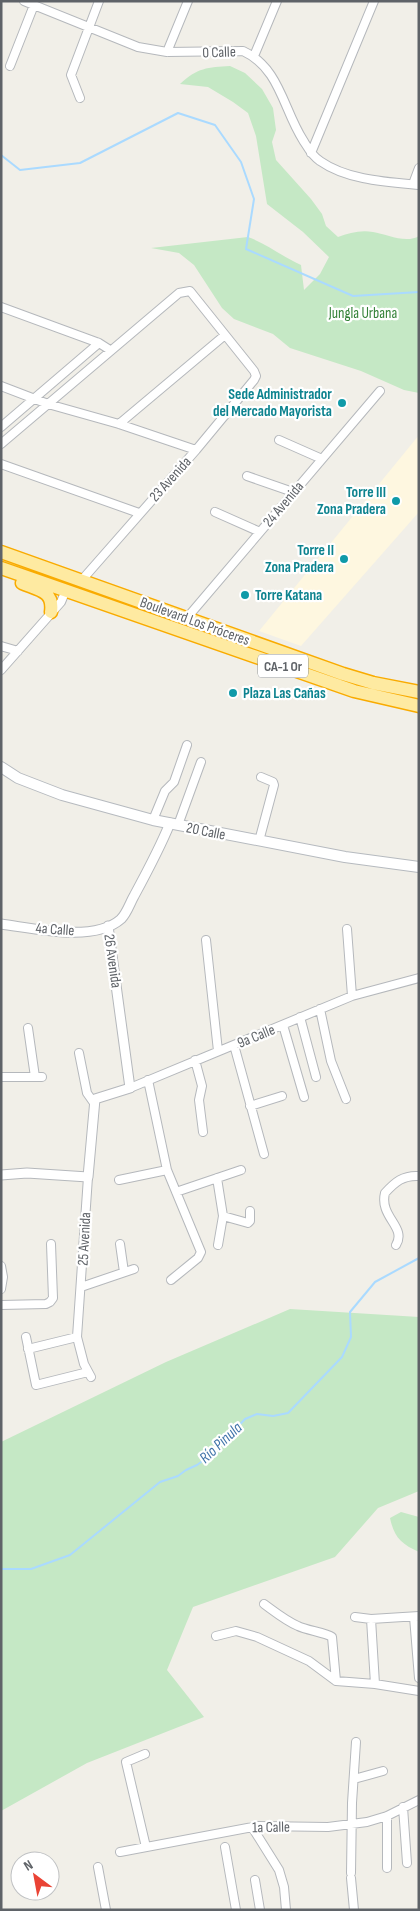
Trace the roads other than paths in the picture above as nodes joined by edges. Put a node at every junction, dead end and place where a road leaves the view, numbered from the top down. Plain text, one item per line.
1 (24, 1) edge
2 (99, 1) edge
3 (188, 1) edge
4 (277, 1) edge
5 (374, 1) edge
6 (34, 5) junction
7 (88, 28) junction
8 (167, 52) junction
9 (254, 56) junction
10 (10, 66) dead end
11 (80, 98) dead end
12 (311, 153) junction
13 (419, 168) edge
14 (416, 185) edge
15 (1, 307) edge
16 (225, 335) junction
17 (98, 343) junction
18 (110, 350) junction
19 (1, 386) edge
20 (380, 390) dead end
21 (34, 399) junction
22 (48, 404) junction
23 (119, 424) junction
24 (1, 427) edge
25 (279, 440) dead end
26 (1, 444) edge
27 (196, 450) junction
28 (322, 459) junction
29 (1, 464) edge
30 (247, 476) dead end
31 (293, 492) junction
32 (215, 512) dead end
33 (139, 513) junction
34 (260, 532) junction
35 (1, 552) edge
36 (1, 568) edge
37 (1, 575) edge
38 (81, 581) junction
39 (66, 590) junction
40 (51, 612) junction
41 (186, 618) junction
42 (1, 646) edge
43 (18, 651) junction
44 (1, 670) edge
45 (419, 692) edge
46 (419, 706) edge
47 (187, 745) dead end
48 (201, 762) dead end
49 (1, 767) edge
50 (261, 777) dead end
51 (153, 820) junction
52 (174, 824) junction
53 (259, 841) junction
54 (419, 867) edge
55 (1, 924) edge
56 (108, 926) junction
57 (347, 928) dead end
58 (206, 940) dead end
59 (419, 978) edge
60 (352, 996) junction
61 (320, 1009) junction
62 (300, 1017) junction
63 (283, 1025) junction
64 (28, 1028) dead end
65 (234, 1044) junction
66 (218, 1051) junction
67 (79, 1053) dead end
68 (195, 1060) junction
69 (1, 1077) edge
70 (316, 1077) dead end
71 (148, 1080) junction
72 (130, 1088) junction
73 (282, 1096) dead end
74 (304, 1097) dead end
75 (346, 1099) dead end
76 (94, 1101) junction
77 (250, 1106) junction
78 (203, 1132) dead end
79 (264, 1154) dead end
80 (167, 1170) junction
81 (241, 1170) dead end
82 (1, 1175) edge
83 (88, 1176) junction
84 (419, 1176) edge
85 (217, 1178) junction
86 (119, 1180) dead end
87 (176, 1192) junction
88 (250, 1211) dead end
89 (223, 1216) junction
90 (50, 1244) dead end
91 (120, 1244) dead end
92 (218, 1245) dead end
93 (396, 1245) dead end
94 (1, 1266) edge
95 (134, 1269) dead end
96 (124, 1272) junction
97 (171, 1280) dead end
98 (81, 1287) junction
99 (1, 1289) edge
100 (1, 1305) edge
101 (26, 1337) dead end
102 (77, 1337) junction
103 (28, 1349) junction
104 (264, 1604) dead end
105 (416, 1616) edge
106 (355, 1617) dead end
107 (371, 1619) junction
108 (216, 1636) dead end
109 (419, 1678) edge
110 (336, 1681) junction
111 (375, 1684) junction
112 (419, 1691) edge
113 (356, 1742) dead end
114 (145, 1754) dead end
115 (383, 1771) dead end
116 (354, 1779) junction
117 (419, 1800) edge
118 (404, 1807) junction
119 (387, 1816) junction
120 (352, 1825) junction
121 (252, 1827) junction
122 (225, 1847) dead end
123 (146, 1848) junction
124 (120, 1852) dead end
125 (407, 1863) dead end
126 (98, 1867) dead end
127 (387, 1868) dead end
128 (255, 1880) dead end
129 (106, 1910) edge
130 (236, 1910) edge
131 (260, 1910) edge
132 (286, 1910) edge
133 (354, 1910) edge

1 - 6 street, 0 Calle
2 - 7 street
3 - 8 street
4 - 9 street
5 - 12 street
6 - 7 street, 0 Calle
6 - 10 street
7 - 8 street, 0 Calle
7 - 11 street
8 - 9 street, 0 Calle
9 - 12 street, 0 Calle
12 - 14 street, 0 Calle
13 - 14 street
15 - 17 street
16 - 18 street
16 - 23 street
16 - 27 street, 23 Avenida
17 - 18 street
17 - 21 street
18 - 22 street
19 - 21 street
20 - 28 street, 24 Avenida
21 - 22 street
21 - 24 street
22 - 23 street
22 - 26 street
23 - 27 street
25 - 28 street
27 - 33 street, 23 Avenida
28 - 31 street, 24 Avenida
29 - 33 street
30 - 31 street
31 - 34 street, 24 Avenida
32 - 34 street
33 - 38 street, 23 Avenida
34 - 41 street, 24 Avenida
35 - 38 highway, Boulevard Los Próceres / CA-1 Or
36 - 39 highway, Boulevard Los Próceres / CA-1 Or
37 - 40 highway
38 - 41 highway, Boulevard Los Próceres / CA-1 Or
39 - 40 street
39 - 46 highway, Boulevard Los Próceres / CA-1 Or
40 - 43 street
41 - 45 highway, Boulevard Los Próceres / CA-1 Or
42 - 43 street
43 - 44 street
47 - 51 street
48 - 52 street
49 - 51 main road, 20 Calle
50 - 53 street
51 - 52 main road, 20 Calle
52 - 53 main road, 20 Calle
52 - 56 street, 26 Avenida
53 - 54 main road, 20 Calle
55 - 56 street, 4a Calle
56 - 72 street, 26 Avenida
57 - 60 street
58 - 66 street
59 - 60 street, 9a Calle
60 - 61 street, 9a Calle
61 - 62 street, 9a Calle
61 - 75 street
62 - 63 street, 9a Calle
62 - 70 street
63 - 65 street, 9a Calle
63 - 74 street
64 - 69 street
65 - 66 street, 9a Calle
65 - 77 street
66 - 68 street, 9a Calle
67 - 76 street
68 - 71 street, 9a Calle
68 - 78 street
71 - 72 street, 9a Calle
71 - 80 street
72 - 76 street, 9a Calle
73 - 77 street
76 - 83 street, 25 Avenida
77 - 79 street
80 - 86 street
80 - 87 street
81 - 85 street
82 - 83 street
83 - 98 street, 25 Avenida
84 - 93 street
85 - 87 street
85 - 89 street
87 - 97 street
88 - 89 street
89 - 92 street
90 - 100 street
91 - 96 street
94 - 99 street
95 - 96 street
96 - 98 street
98 - 102 street, 25 Avenida
101 - 103 street
102 - 103 street
102 - 103 street, 25 Avenida
104 - 110 street
105 - 107 street
105 - 109 street
106 - 107 street
107 - 111 street
108 - 110 street
110 - 111 street
111 - 112 street
113 - 116 street
114 - 123 street
115 - 116 street
116 - 120 street
117 - 118 street, 1a Calle
118 - 119 street, 1a Calle
118 - 125 street
119 - 120 street, 1a Calle
119 - 127 street
120 - 121 street, 1a Calle
120 - 133 street
121 - 123 street, 1a Calle
121 - 132 street
122 - 130 street
123 - 124 street, 1a Calle
126 - 129 street
128 - 131 street

